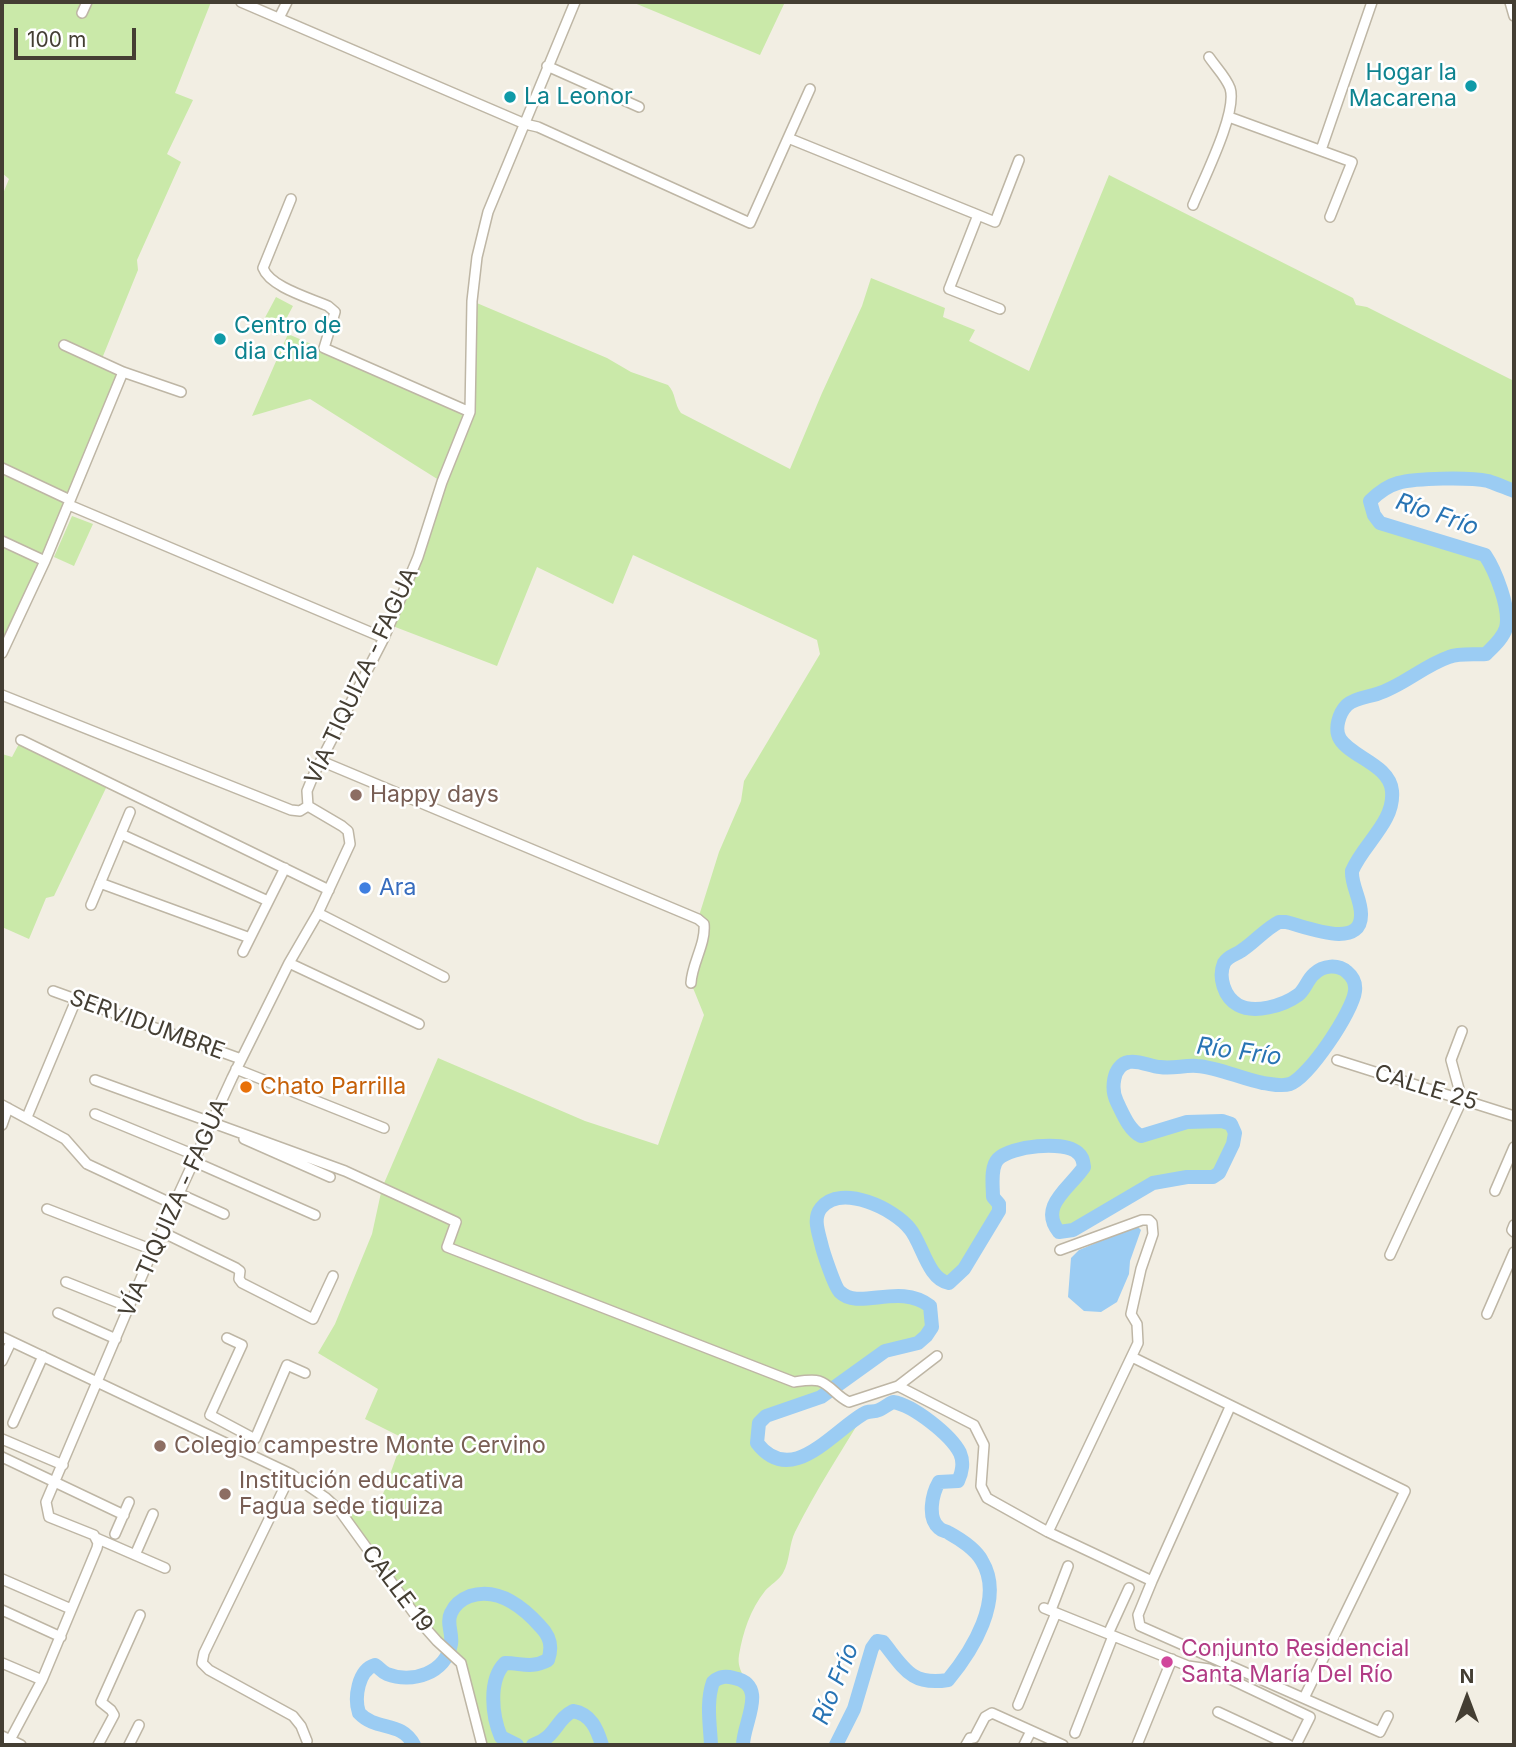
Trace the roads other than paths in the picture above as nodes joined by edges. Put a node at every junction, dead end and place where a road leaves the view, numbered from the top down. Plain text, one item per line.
1 (87, 2) edge
2 (241, 2) edge
3 (287, 2) edge
4 (575, 2) edge
5 (1372, 2) edge
6 (1510, 2) edge
7 (82, 13) dead end
8 (1514, 16) edge
9 (279, 19) junction
10 (1209, 57) dead end
11 (547, 66) junction
12 (810, 89) dead end
13 (639, 107) dead end
14 (1229, 117) junction
15 (525, 124) junction
16 (788, 138) junction
17 (1321, 150) junction
18 (1019, 160) dead end
19 (292, 199) dead end
20 (1193, 205) dead end
21 (978, 215) junction
22 (1330, 217) dead end
23 (1000, 309) dead end
24 (64, 345) dead end
25 (123, 372) junction
26 (181, 392) dead end
27 (470, 412) junction
28 (2, 468) edge
29 (69, 502) junction
30 (2, 541) edge
31 (45, 561) junction
32 (384, 638) junction
33 (2, 653) edge
34 (2, 695) edge
35 (21, 740) dead end
36 (321, 761) junction
37 (308, 806) junction
38 (130, 812) dead end
39 (121, 834) junction
40 (285, 868) junction
41 (100, 883) junction
42 (329, 890) junction
43 (268, 901) junction
44 (90, 905) dead end
45 (318, 914) junction
46 (250, 938) junction
47 (243, 952) dead end
48 (289, 963) junction
49 (444, 977) dead end
50 (691, 983) dead end
51 (53, 991) dead end
52 (76, 1000) junction
53 (419, 1024) dead end
54 (1462, 1031) dead end
55 (241, 1059) junction
56 (1337, 1060) dead end
57 (236, 1069) junction
58 (95, 1080) dead end
59 (1462, 1100) junction
60 (5, 1106) edge
61 (95, 1114) dead end
62 (1514, 1116) edge
63 (27, 1117) junction
64 (211, 1123) junction
65 (2, 1125) edge
66 (384, 1128) dead end
67 (1514, 1147) edge
68 (196, 1159) junction
69 (330, 1177) dead end
70 (1495, 1191) dead end
71 (180, 1194) junction
72 (175, 1205) junction
73 (47, 1209) dead end
74 (224, 1214) dead end
75 (315, 1215) dead end
76 (1514, 1226) edge
77 (162, 1232) junction
78 (1514, 1232) edge
79 (153, 1250) junction
80 (1060, 1250) dead end
81 (1514, 1252) edge
82 (1390, 1255) dead end
83 (333, 1276) dead end
84 (66, 1282) dead end
85 (129, 1307) junction
86 (58, 1313) dead end
87 (1487, 1314) dead end
88 (227, 1338) dead end
89 (6, 1339) edge
90 (116, 1339) junction
91 (43, 1356) junction
92 (937, 1356) dead end
93 (1132, 1357) junction
94 (2, 1361) edge
95 (305, 1373) dead end
96 (98, 1382) junction
97 (898, 1385) junction
98 (1230, 1407) junction
99 (13, 1423) dead end
100 (228, 1425) junction
101 (2, 1439) edge
102 (219, 1440) junction
103 (2, 1457) edge
104 (62, 1465) junction
105 (290, 1474) junction
106 (55, 1483) junction
107 (129, 1502) dead end
108 (153, 1514) dead end
109 (124, 1515) junction
110 (1048, 1532) junction
111 (115, 1534) dead end
112 (96, 1538) junction
113 (135, 1555) junction
114 (1068, 1566) dead end
115 (165, 1568) dead end
116 (2, 1579) edge
117 (1152, 1581) junction
118 (1129, 1588) dead end
119 (71, 1609) junction
120 (2, 1610) edge
121 (1050, 1610) junction
122 (139, 1615) dead end
123 (1111, 1635) junction
124 (61, 1637) junction
125 (1171, 1659) junction
126 (2, 1663) edge
127 (42, 1680) junction
128 (1304, 1698) junction
129 (1018, 1705) dead end
130 (1218, 1712) dead end
131 (1388, 1717) dead end
132 (139, 1725) dead end
133 (1031, 1731) junction
134 (1075, 1732) dead end
135 (5, 1740) edge
136 (307, 1741) dead end
137 (973, 1741) edge
138 (21, 1745) edge
139 (98, 1745) edge
140 (129, 1745) edge
141 (482, 1745) edge
142 (966, 1745) edge
143 (1024, 1745) edge
144 (1063, 1745) edge
145 (1137, 1745) edge
146 (1289, 1745) edge
147 (1296, 1745) edge

1 - 7 street
2 - 9 street
3 - 9 street
4 - 11 street, VÍA TIQUIZA - FAGUA
5 - 17 street
6 - 8 street
9 - 15 street
10 - 14 street
11 - 13 street
11 - 15 street, VÍA TIQUIZA - FAGUA
12 - 16 street
14 - 17 street
14 - 20 street
15 - 16 street
15 - 27 street, VÍA TIQUIZA - FAGUA
16 - 21 street
17 - 22 street
18 - 21 street
19 - 27 street
21 - 23 street
24 - 25 street
25 - 26 street
25 - 29 street
27 - 32 street, VÍA TIQUIZA - FAGUA
28 - 29 street
29 - 31 street
29 - 32 street
30 - 31 street
31 - 33 street
32 - 36 street, VÍA TIQUIZA - FAGUA
34 - 37 street
35 - 40 street
36 - 37 street, VÍA TIQUIZA - FAGUA
36 - 50 street
37 - 42 street, VÍA TIQUIZA - FAGUA
38 - 39 street
39 - 41 street
39 - 43 street
40 - 42 street
40 - 43 street
41 - 44 street
41 - 46 street
42 - 45 street, VÍA TIQUIZA - FAGUA
43 - 46 street
45 - 48 street, VÍA TIQUIZA - FAGUA
45 - 49 street
46 - 47 street
48 - 53 street
48 - 55 street, VÍA TIQUIZA - FAGUA
51 - 52 street, SERVIDUMBRE
52 - 55 street, SERVIDUMBRE
52 - 63 street
54 - 59 street
55 - 57 street, VÍA TIQUIZA - FAGUA
56 - 59 street, CALLE 25
57 - 64 street, VÍA TIQUIZA - FAGUA
57 - 66 street
58 - 64 street
59 - 62 street, CALLE 25
59 - 82 street
60 - 63 street
60 - 65 street
61 - 68 street
63 - 72 street
64 - 68 street, VÍA TIQUIZA - FAGUA
64 - 69 street
64 - 97 street
67 - 70 street
68 - 71 street, VÍA TIQUIZA - FAGUA
68 - 75 street
71 - 72 street, VÍA TIQUIZA - FAGUA
71 - 74 street
72 - 77 street, VÍA TIQUIZA - FAGUA
73 - 79 street
76 - 78 street
77 - 79 street, VÍA TIQUIZA - FAGUA
77 - 83 street
79 - 85 street, VÍA TIQUIZA - FAGUA
80 - 93 street
81 - 87 street
84 - 85 street
85 - 90 street, VÍA TIQUIZA - FAGUA
86 - 90 street
88 - 100 street
89 - 91 street, CALLE 19
89 - 94 street
90 - 96 street, VÍA TIQUIZA - FAGUA
91 - 96 street, CALLE 19
91 - 99 street
92 - 97 street
93 - 98 street
93 - 110 street
95 - 100 street
96 - 102 street, CALLE 19
96 - 104 street, VÍA TIQUIZA - FAGUA
97 - 110 street
98 - 117 street
98 - 128 street
100 - 102 street
101 - 104 street
102 - 105 street, CALLE 19
103 - 106 street
104 - 106 street, VÍA TIQUIZA - FAGUA
105 - 136 street
105 - 141 street, CALLE 19
106 - 109 street
106 - 112 street, VÍA TIQUIZA - FAGUA
107 - 109 street
108 - 113 street
109 - 111 street
110 - 117 street
112 - 113 street
112 - 119 street
113 - 115 street
114 - 121 street
116 - 119 street
117 - 128 street
118 - 123 street
119 - 124 street
120 - 124 street
121 - 123 street
121 - 129 street
122 - 139 street
123 - 125 street
123 - 134 street
124 - 127 street
125 - 145 street
125 - 147 street
126 - 127 street
127 - 135 street
128 - 131 street
130 - 146 street
132 - 140 street
133 - 137 street
133 - 143 street
133 - 144 street
135 - 138 street
137 - 142 street

